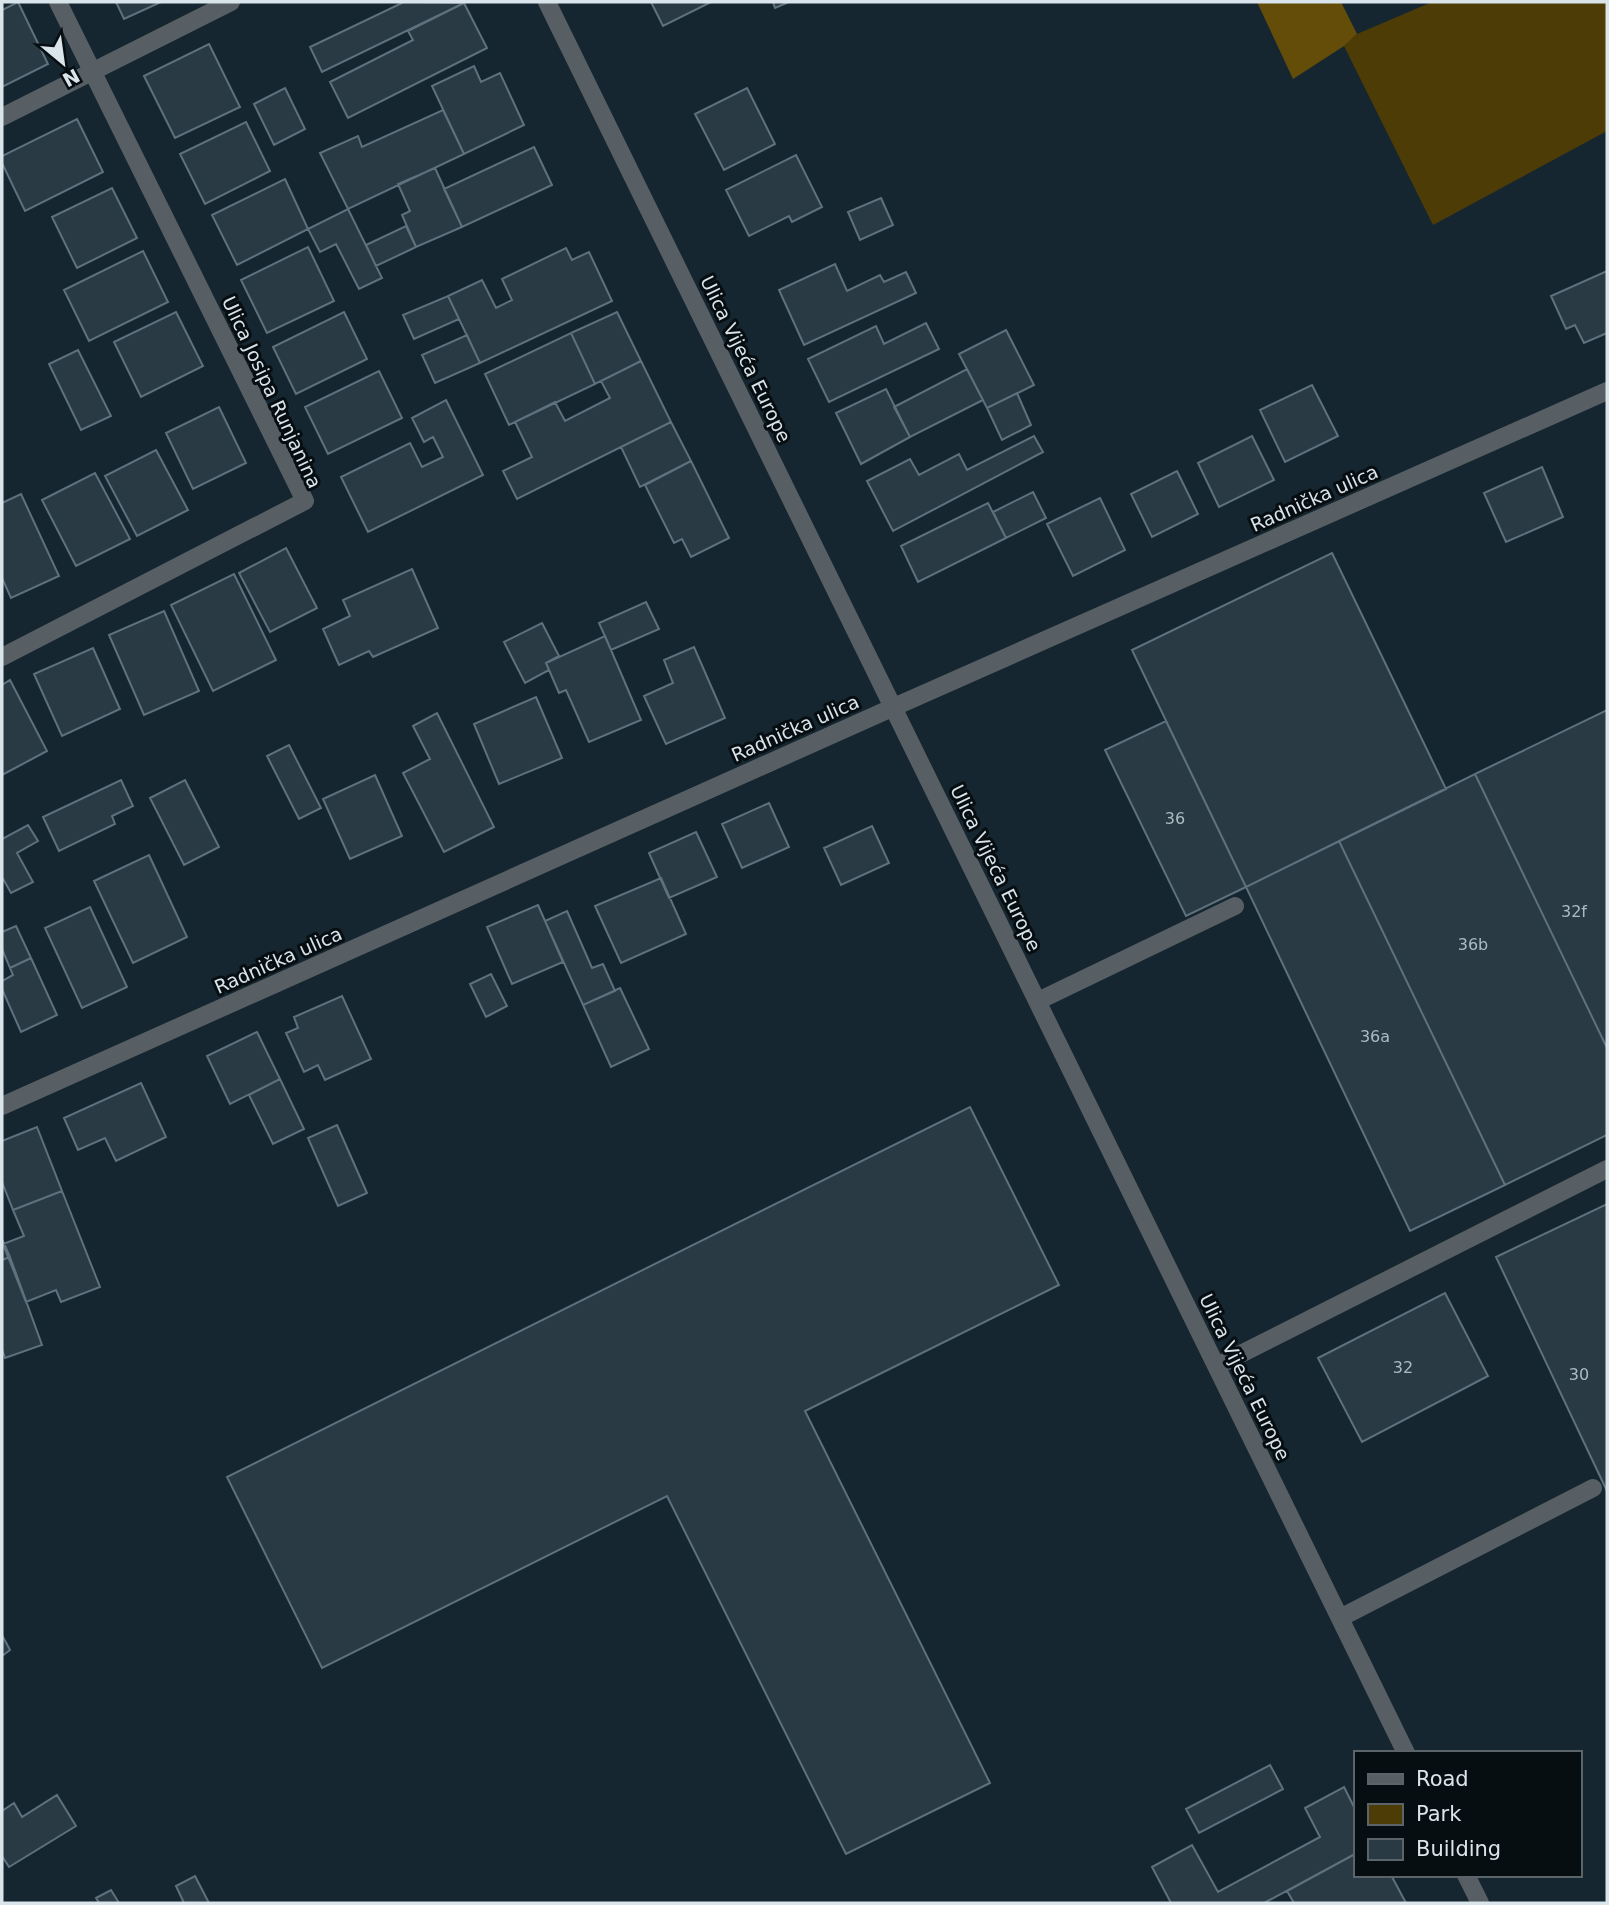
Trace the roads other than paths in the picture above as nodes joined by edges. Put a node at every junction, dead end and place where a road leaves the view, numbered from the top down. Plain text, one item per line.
1 (58, 2) edge
2 (231, 2) edge
3 (547, 2) edge
4 (93, 72) junction
5 (2, 117) edge
6 (1607, 391) edge
7 (2, 657) edge
8 (894, 707) junction
9 (1235, 906) dead end
10 (1038, 1001) junction
11 (2, 1106) edge
12 (1607, 1169) edge
13 (1217, 1366) junction
14 (1593, 1488) dead end
15 (1340, 1618) junction
16 (1405, 1751) edge
17 (1467, 1877) edge
18 (1480, 1903) edge

1 - 4 street
2 - 4 street
3 - 8 street, Ulica Vijeća Europe
4 - 5 street
4 - 7 street, Ulica Josipa Runjanina
6 - 8 street, Radnička ulica
8 - 10 street, Ulica Vijeća Europe
8 - 11 street, Radnička ulica
9 - 10 street
10 - 13 street, Ulica Vijeća Europe
12 - 13 street
13 - 15 street, Ulica Vijeća Europe
14 - 15 street
15 - 16 street, Ulica Vijeća Europe
17 - 18 street

